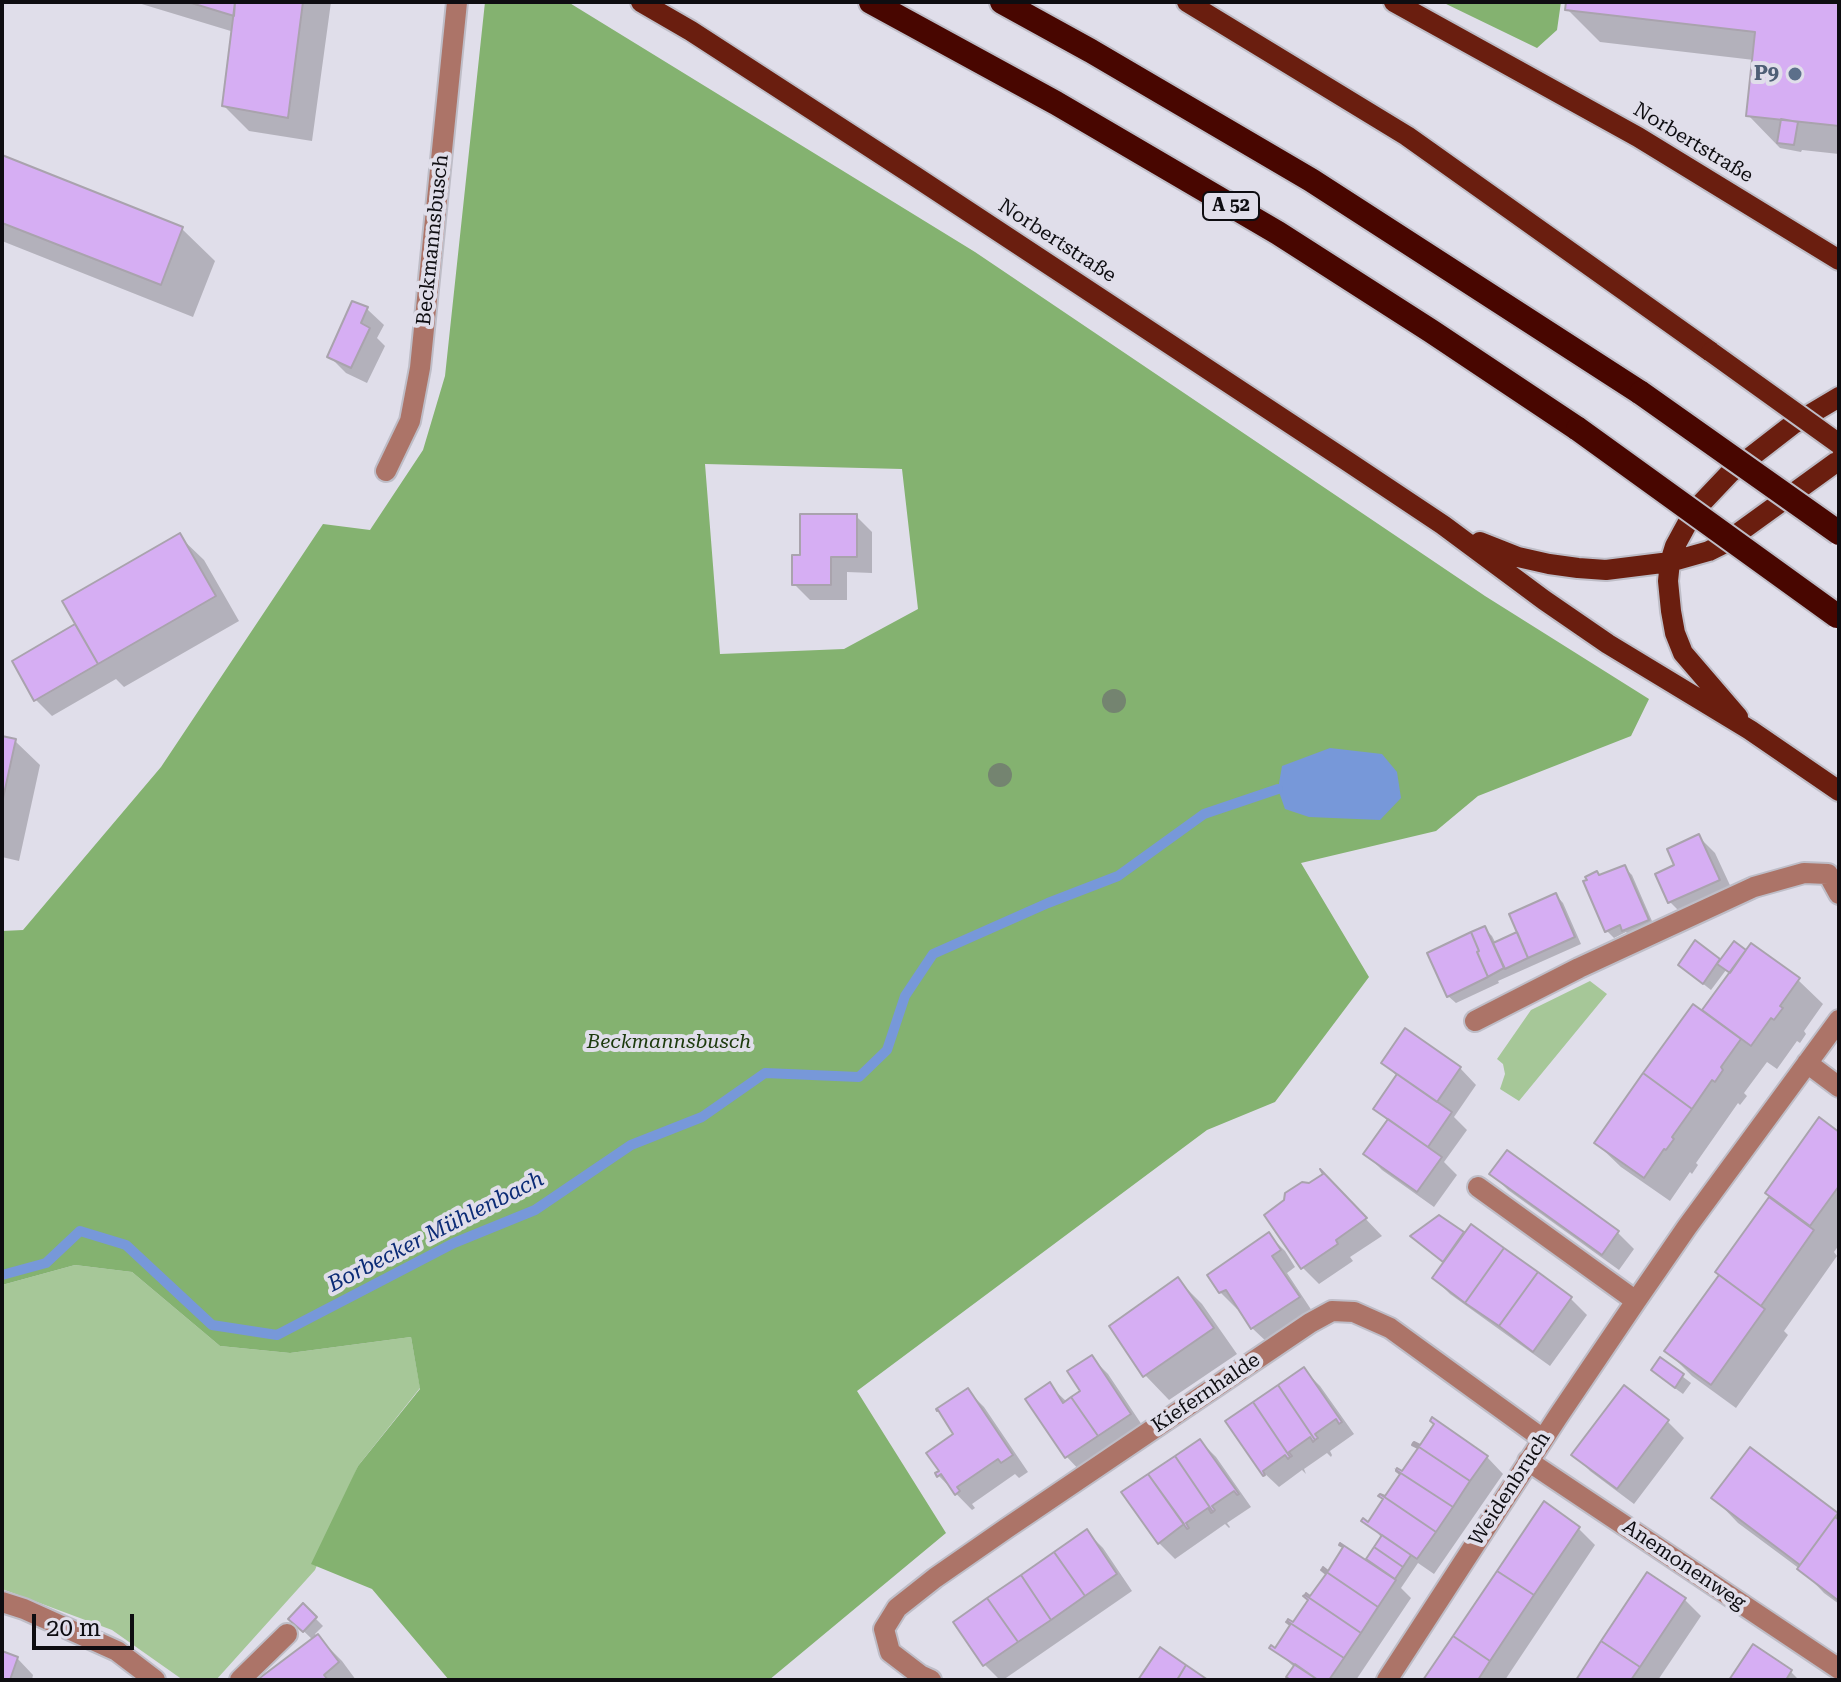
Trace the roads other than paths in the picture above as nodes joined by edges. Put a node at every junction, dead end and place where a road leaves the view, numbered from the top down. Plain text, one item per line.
1 (457, 2) edge
2 (641, 2) edge
3 (871, 2) edge
4 (1002, 2) edge
5 (1187, 2) edge
6 (1394, 2) edge
7 (1839, 260) edge
8 (1839, 397) edge
9 (1839, 444) edge
10 (1839, 460) edge
11 (386, 471) dead end
12 (1443, 525) junction
13 (1839, 533) edge
14 (1670, 562) junction
15 (1838, 616) edge
16 (1750, 730) junction
17 (1839, 791) edge
18 (1839, 894) edge
19 (1839, 1020) edge
20 (1475, 1021) dead end
21 (1807, 1063) junction
22 (1839, 1087) edge
23 (1478, 1187) dead end
24 (1636, 1301) junction
25 (1543, 1439) junction
26 (1528, 1461) junction
27 (2, 1602) edge
28 (287, 1634) dead end
29 (1839, 1669) edge
30 (923, 1678) edge
31 (155, 1680) edge
32 (240, 1680) edge
33 (1387, 1680) edge

1 - 11 street, Beckmannsbusch
2 - 12 main road, Norbertstraße
3 - 15 highway, A 52, bridge
4 - 13 highway, bridge
5 - 9 main road, bridge
6 - 7 main road, Norbertstraße
8 - 14 main road
10 - 14 main road
12 - 14 main road
12 - 16 main road
14 - 16 main road
16 - 17 main road
18 - 20 street
19 - 21 street, Weidenbruch
21 - 22 street
21 - 24 street, Weidenbruch
23 - 24 street
24 - 25 street, Weidenbruch
25 - 26 street, Weidenbruch
25 - 30 street, Kiefernhalde
26 - 29 street, Anemonenweg
26 - 33 street, Weidenbruch
27 - 31 street
28 - 32 street

